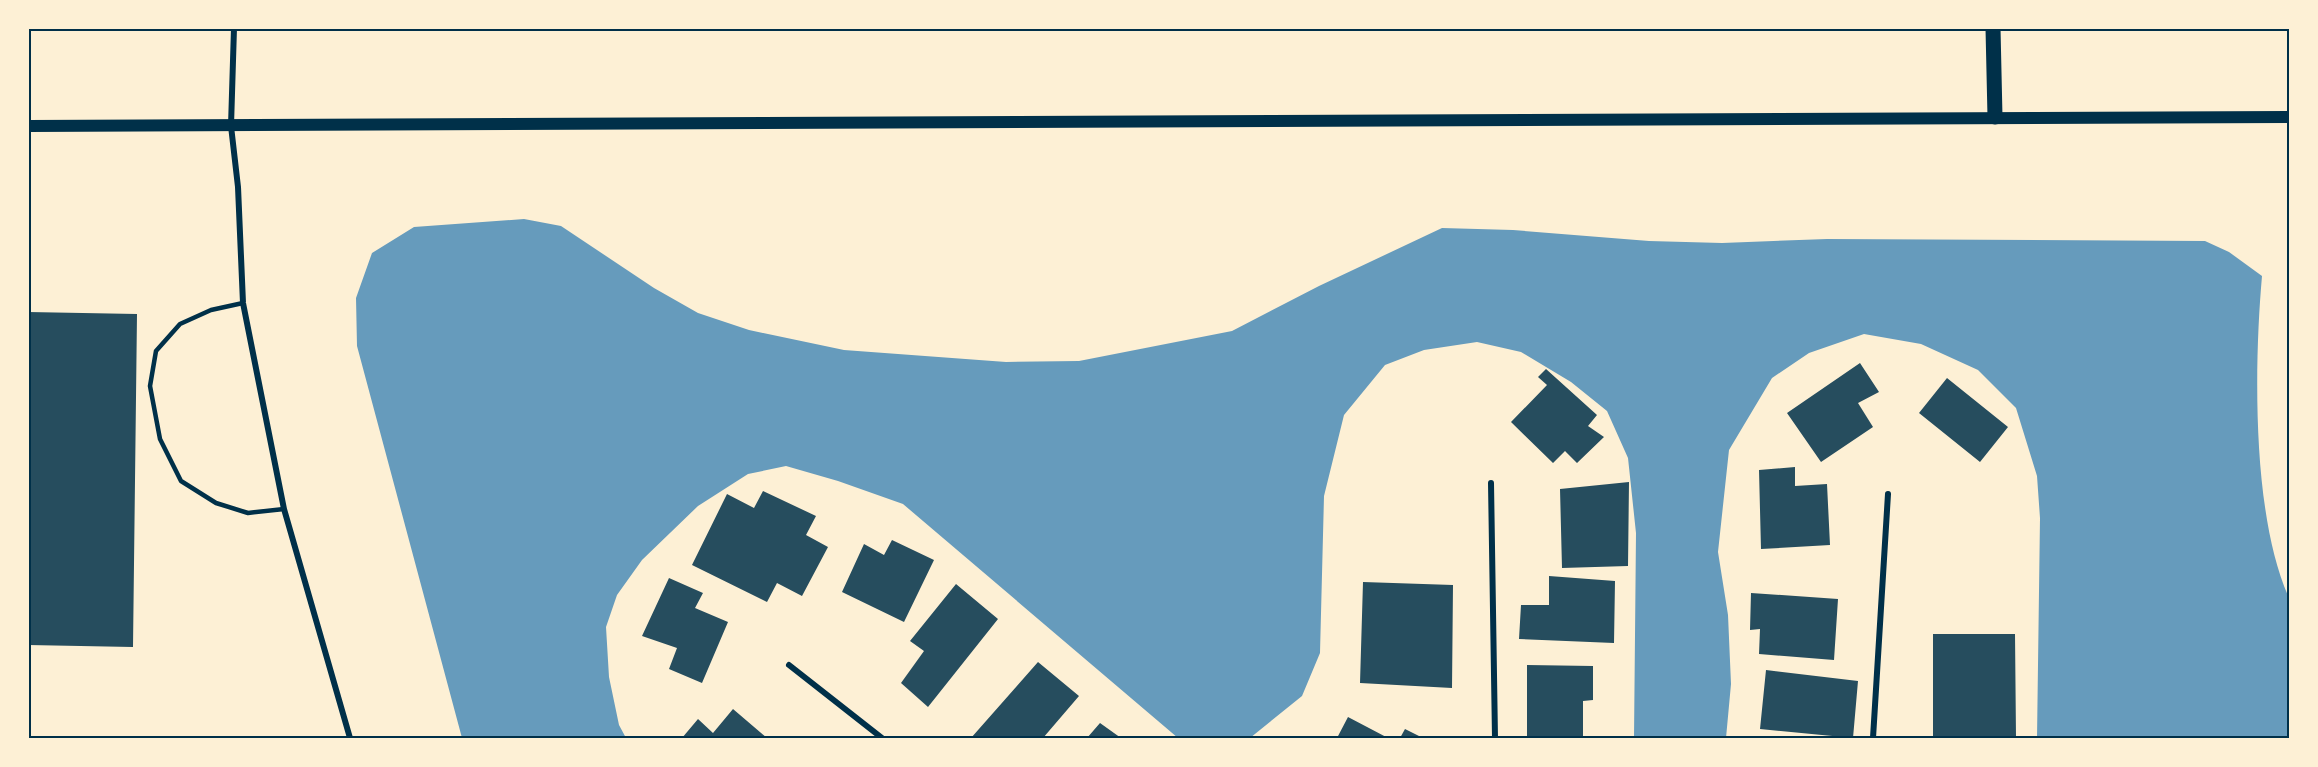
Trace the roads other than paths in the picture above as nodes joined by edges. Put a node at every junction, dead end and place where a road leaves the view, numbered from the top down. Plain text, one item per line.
1 (234, 28) edge
2 (1993, 28) edge
3 (1995, 117) junction
4 (2289, 117) edge
5 (28, 126) edge
6 (231, 126) junction
7 (243, 303) junction
8 (1491, 483) dead end
9 (1888, 494) dead end
10 (284, 509) junction
11 (789, 665) dead end
12 (350, 738) edge
13 (882, 738) edge
14 (1495, 738) edge
15 (1873, 738) edge

1 - 6 street
2 - 3 main road
3 - 4 main road
3 - 6 main road
5 - 6 main road
6 - 7 street
7 - 10 street
7 - 10 lane
8 - 14 street
9 - 15 street
10 - 12 street
11 - 13 street

